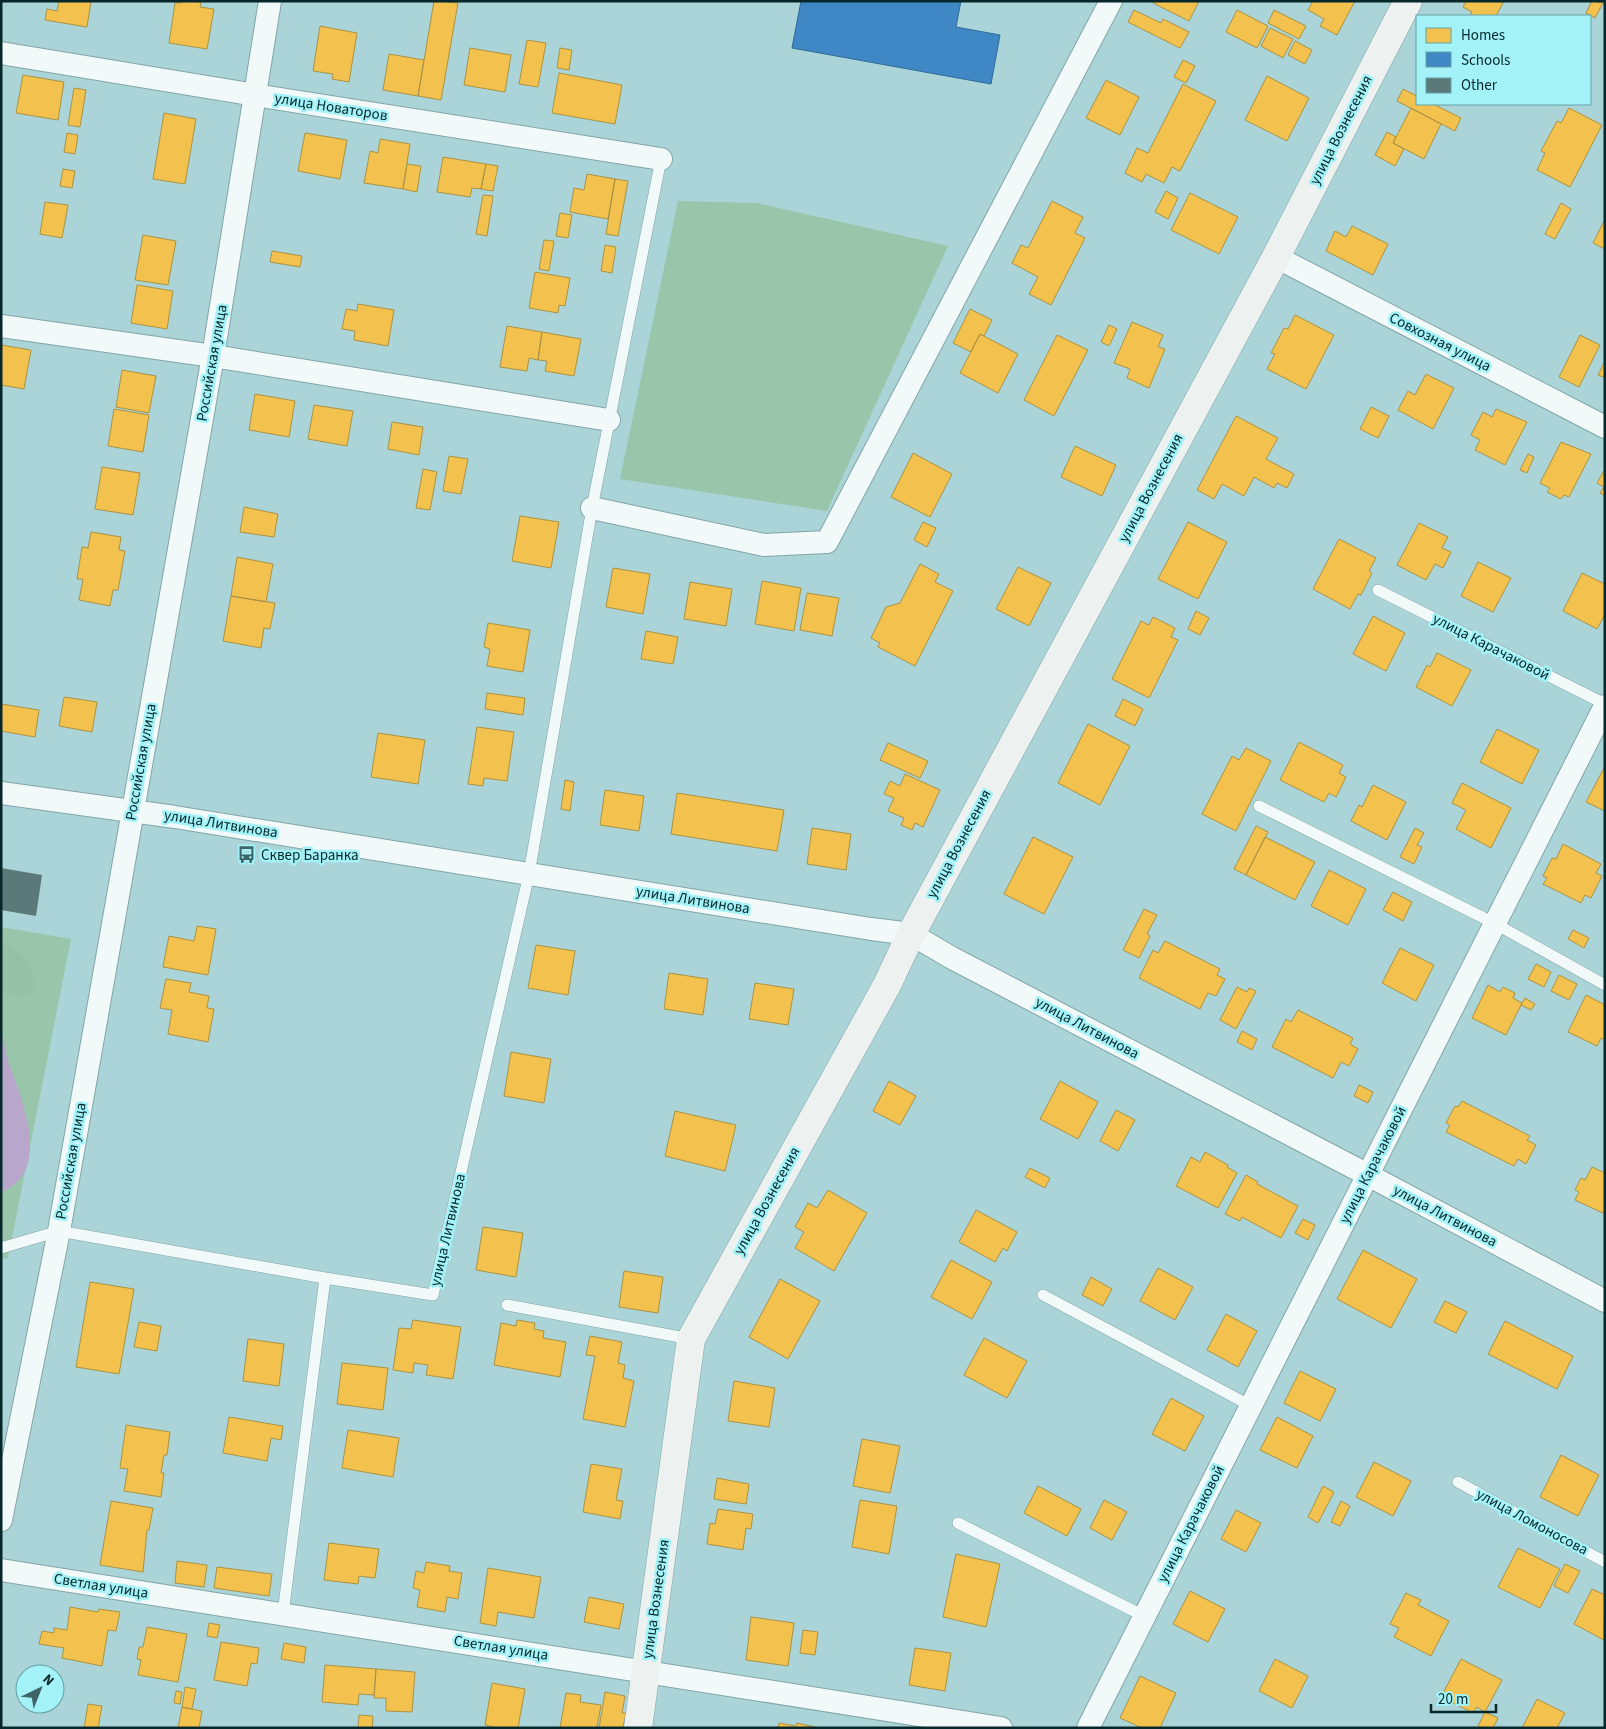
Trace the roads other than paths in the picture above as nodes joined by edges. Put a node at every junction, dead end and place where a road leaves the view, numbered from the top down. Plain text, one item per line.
1 (270, 1) edge
2 (1111, 1) edge
3 (1408, 1) edge
4 (1, 53) edge
5 (255, 95) junction
6 (661, 159) joint
7 (1276, 257) junction
8 (1, 326) edge
9 (213, 356) junction
10 (609, 420) junction
11 (1605, 427) edge
12 (592, 508) junction
13 (1378, 590) dead end
14 (1605, 705) edge
15 (1, 792) edge
16 (1259, 806) dead end
17 (133, 810) junction
18 (529, 874) junction
19 (1494, 923) junction
20 (911, 934) junction
21 (1605, 985) edge
22 (1368, 1175) junction
23 (58, 1231) junction
24 (1, 1248) edge
25 (325, 1278) junction
26 (1043, 1295) dead end
27 (1605, 1301) edge
28 (507, 1305) dead end
29 (691, 1339) junction
30 (1251, 1406) junction
31 (1458, 1482) dead end
32 (1, 1520) edge
33 (958, 1523) dead end
34 (1605, 1562) edge
35 (1, 1570) edge
36 (283, 1614) junction
37 (1144, 1616) junction
38 (647, 1671) junction
39 (638, 1728) edge
40 (1001, 1728) edge
41 (1088, 1728) edge

1 - 5 street, Российская улица
2 - 12 street
3 - 7 street, улица Вознесения
4 - 5 street, улица Новаторов
5 - 6 street, улица Новаторов
5 - 9 street, Российская улица
6 - 10 lane
7 - 11 street, Совхозная улица
7 - 20 street, улица Вознесения
8 - 9 street
9 - 10 street
9 - 17 street, Российская улица
10 - 12 lane
12 - 18 lane
13 - 14 lane, улица Карачаковой
14 - 19 street, улица Карачаковой
15 - 17 street, улица Литвинова
16 - 19 lane
17 - 18 street, улица Литвинова
17 - 23 street, Российская улица
18 - 20 street, улица Литвинова
18 - 25 lane, улица Литвинова
19 - 21 lane
19 - 22 street, улица Карачаковой
20 - 22 street, улица Литвинова
20 - 29 street, улица Вознесения
22 - 27 street, улица Литвинова
22 - 30 street, улица Карачаковой
23 - 24 lane
23 - 25 lane
23 - 32 street, Российская улица
25 - 36 lane
26 - 30 lane
28 - 29 lane
29 - 38 street, улица Вознесения
30 - 37 street, улица Карачаковой
31 - 34 lane, улица Ломоносова
33 - 37 lane
35 - 36 street, Светлая улица
36 - 38 street, Светлая улица
37 - 41 street, улица Карачаковой
38 - 39 street, улица Вознесения
38 - 40 street, Светлая улица

